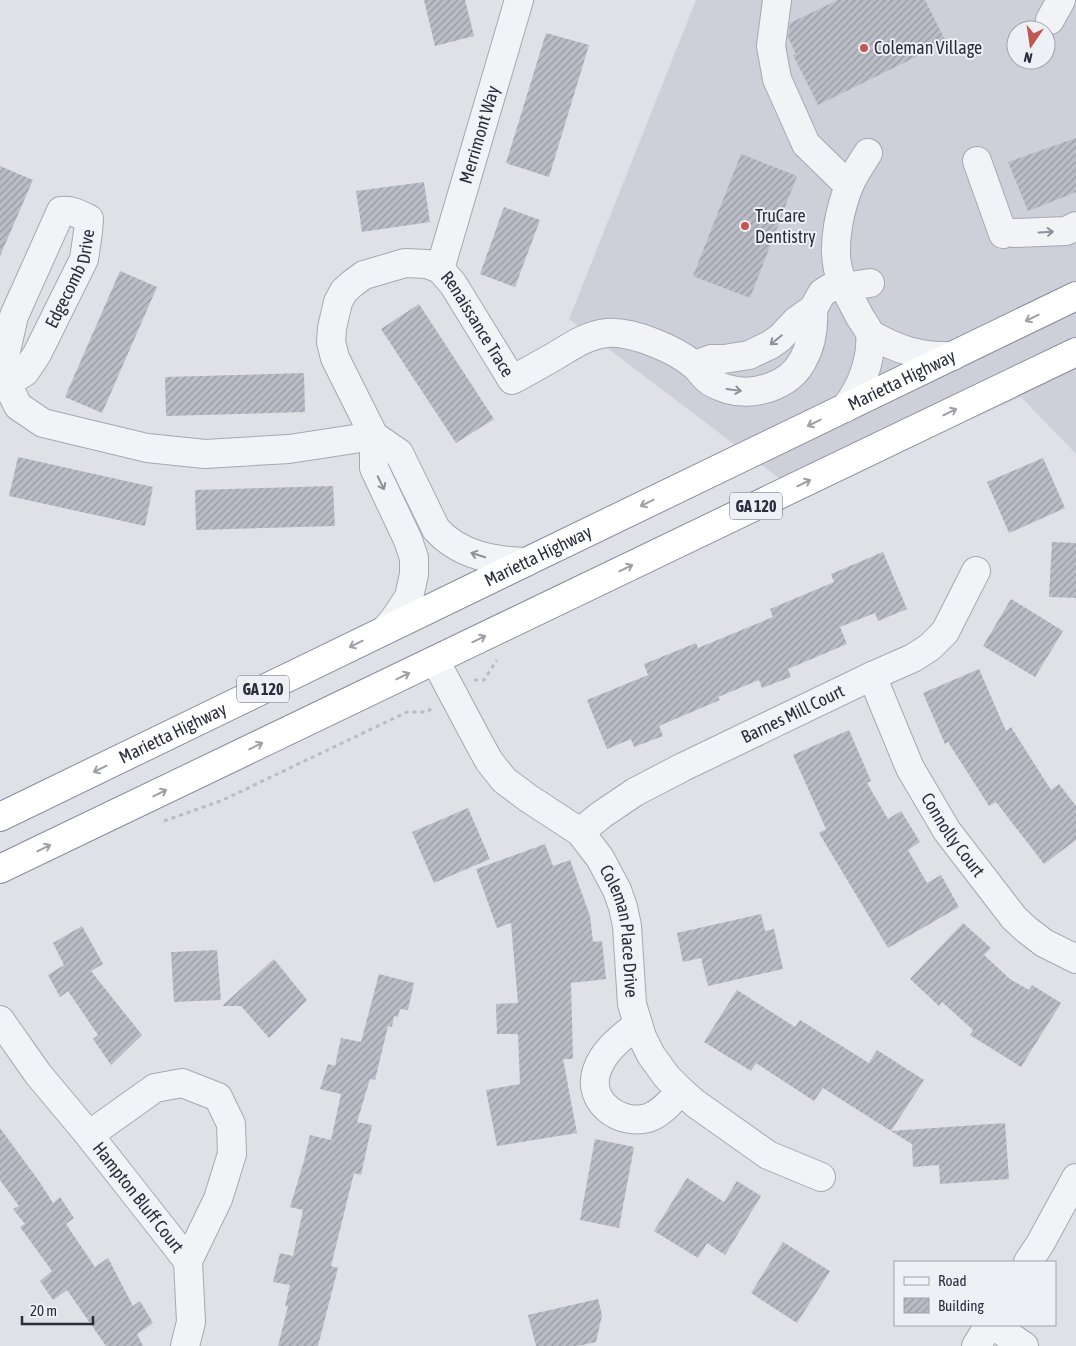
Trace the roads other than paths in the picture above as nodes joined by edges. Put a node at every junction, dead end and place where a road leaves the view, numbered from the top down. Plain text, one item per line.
1 (518, 0) edge
2 (777, 0) edge
3 (868, 153) dead end
4 (977, 161) dead end
5 (849, 186) junction
6 (1076, 226) edge
7 (440, 269) junction
8 (852, 284) junction
9 (1076, 296) edge
10 (813, 308) junction
11 (870, 334) junction
12 (1076, 352) edge
13 (953, 356) junction
14 (694, 365) junction
15 (7, 382) junction
16 (846, 408) junction
17 (374, 436) junction
18 (526, 562) junction
19 (976, 571) dead end
20 (384, 630) junction
21 (436, 660) junction
22 (872, 676) junction
23 (0, 817) edge
24 (580, 832) junction
25 (0, 869) edge
26 (1076, 959) edge
27 (0, 1020) edge
28 (638, 1024) junction
29 (681, 1091) junction
30 (89, 1135) junction
31 (821, 1177) dead end
32 (1076, 1178) edge
33 (188, 1261) junction
34 (1029, 1261) edge
35 (990, 1326) edge
36 (993, 1326) edge
37 (185, 1346) edge
38 (976, 1346) edge
39 (1024, 1346) edge

1 - 7 street, Merrimont Way
2 - 5 street
3 - 5 street
4 -> 6 street
5 - 8 street
7 - 14 street, Renaissance Trace
7 - 17 street, Renaissance Trace
8 - 10 street
8 - 11 street
9 -> 13 highway, Marietta Highway / GA 120
10 -> 14 street
14 -> 10 street, Renaissance Trace
11 - 13 street
11 - 16 street
21 -> 12 highway, GA 120
13 - 16 highway, Marietta Highway / GA 120
15 - 15 street, Edgecomb Drive
15 - 17 street, Edgecomb Drive
16 -> 18 highway, Marietta Highway / GA 120
18 -> 17 street, Renaissance Trace
17 -> 20 street, Renaissance Trace
18 - 20 highway, Marietta Highway / GA 120
19 - 22 street, Barnes Mill Court
20 -> 23 highway, Marietta Highway / GA 120
21 - 24 street, Coleman Place Drive
25 -> 21 highway, GA 120
22 - 24 street, Barnes Mill Court
22 - 26 street, Connolly Court
24 - 28 street, Coleman Place Drive
27 - 30 street, Hampton Bluff Court
28 - 29 street, Coleman Place Drive
28 - 29 street
29 - 31 street, Coleman Place Drive
30 - 33 street, Hampton Bluff Court
30 - 33 street, Hampton Bluff Court
32 - 34 street
33 - 37 street, Hampton Bluff Court
35 - 38 street
36 - 39 street

